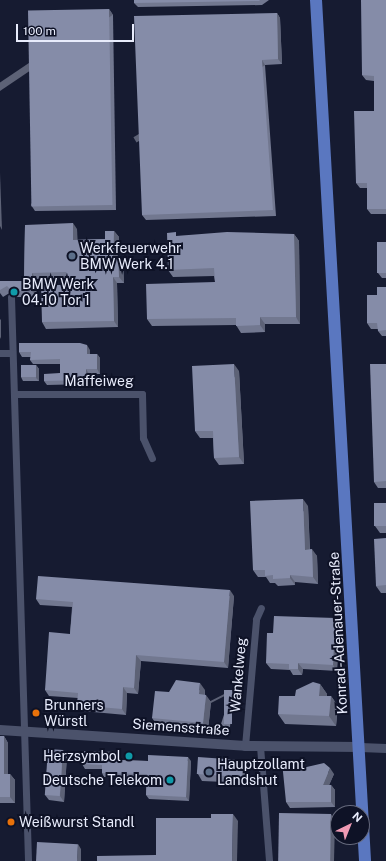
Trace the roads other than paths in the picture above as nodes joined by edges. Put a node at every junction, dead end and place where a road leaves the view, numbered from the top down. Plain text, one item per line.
1 (317, 6) edge
2 (12, 297) edge
3 (0, 353) edge
4 (12, 353) junction
5 (14, 394) junction
6 (152, 458) dead end
7 (261, 608) dead end
8 (0, 730) edge
9 (25, 730) junction
10 (246, 746) junction
11 (260, 746) junction
12 (360, 747) junction
13 (386, 748) edge
14 (28, 861) edge
15 (269, 861) edge
16 (365, 861) edge

1 - 12 main road, Konrad-Adenauer-Straße
2 - 4 street
3 - 4 street
4 - 5 street
5 - 6 street, Maffeiweg
5 - 9 street
7 - 10 street, Wankelweg
8 - 9 main road, Siemensstraße
9 - 10 main road, Siemensstraße
9 - 14 street
10 - 11 main road, Siemensstraße
11 - 12 main road, Siemensstraße
11 - 15 street
12 - 13 street
12 - 16 main road, Konrad-Adenauer-Straße

